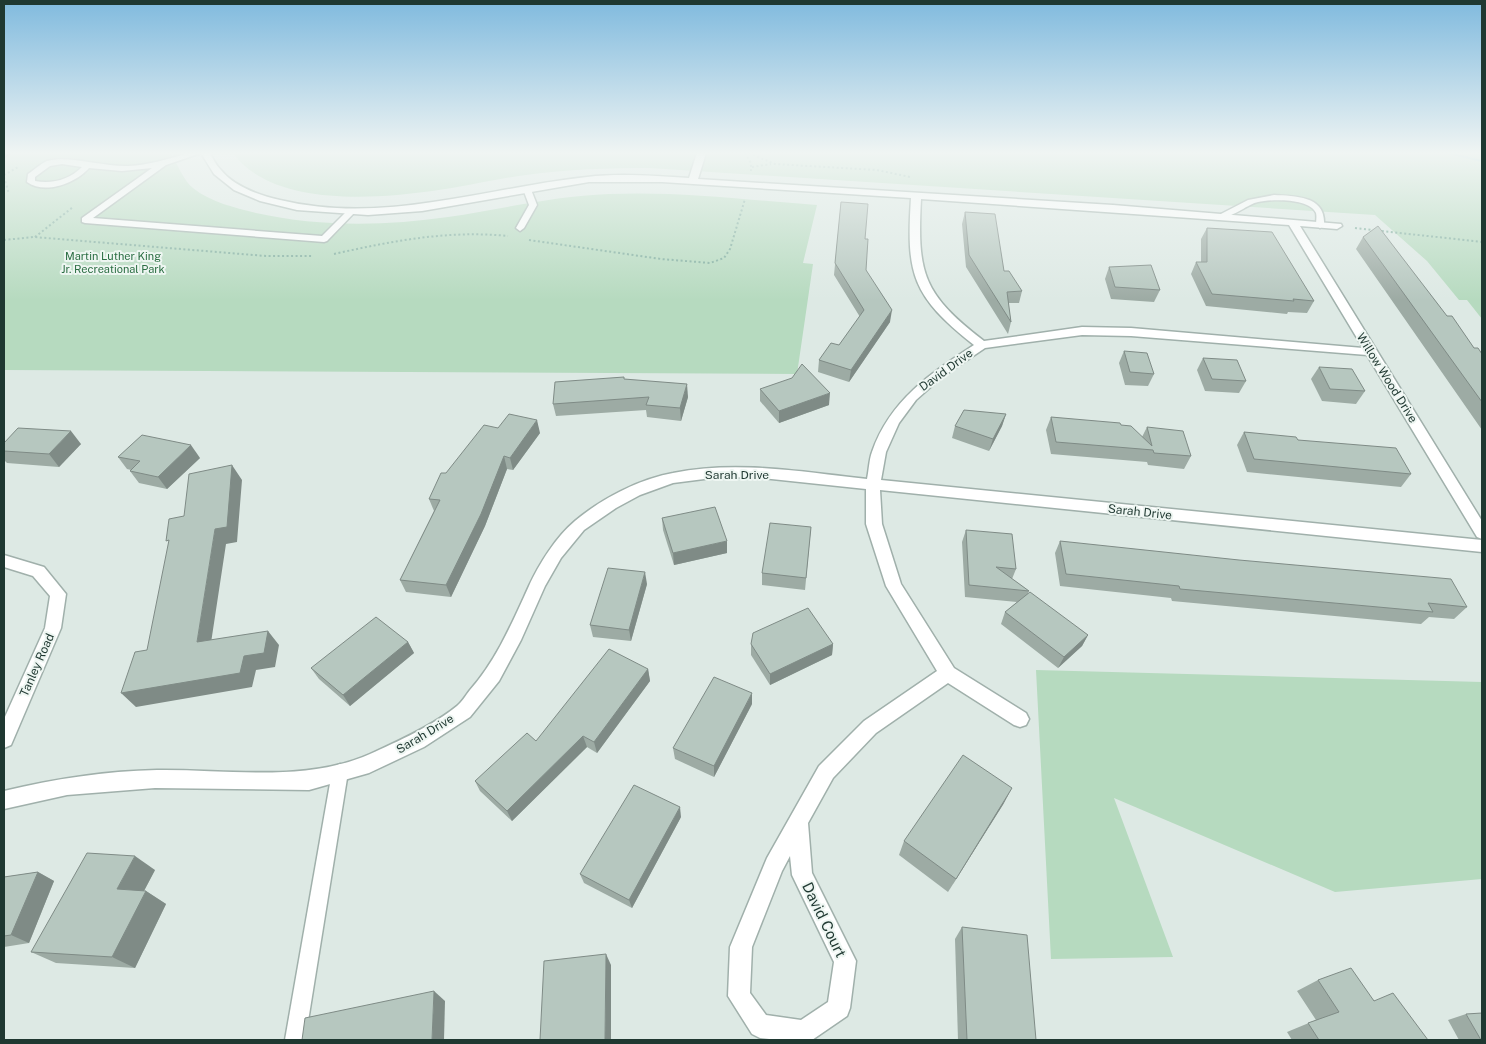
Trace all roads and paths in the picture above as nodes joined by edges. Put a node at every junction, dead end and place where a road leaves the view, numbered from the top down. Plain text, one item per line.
1 (110, 202) edge
2 (275, 202) edge
3 (456, 202) edge
4 (532, 202) edge
5 (743, 202) edge
6 (916, 202) edge
7 (1019, 202) edge
8 (1251, 202) edge
9 (1302, 202) edge
10 (352, 211) junction
11 (1223, 215) junction
12 (1292, 222) junction
13 (1320, 224) junction
14 (1336, 226) joint
15 (520, 228) dead end
16 (512, 237) dead end
17 (4, 240) edge
18 (527, 240) dead end
19 (1482, 242) edge
20 (329, 255) dead end
21 (319, 256) dead end
22 (982, 345) junction
23 (1370, 352) junction
24 (873, 485) junction
25 (1482, 533) edge
26 (1482, 546) edge
27 (4, 561) edge
28 (948, 673) junction
29 (1020, 719) dead end
30 (4, 738) edge
31 (340, 772) junction
32 (4, 800) edge
33 (798, 822) junction
34 (294, 1040) edge

1 - 10 lane
2 - 10 street
3 - 10 street
4 - 15 lane
5 - 18 path
6 - 22 street
7 - 11 street
8 - 11 lane
9 - 13 lane
11 - 12 street
12 - 13 street
12 - 23 street, Willow Wood Drive
13 - 14 street
14 - 19 path
16 - 20 path
17 - 21 path
22 - 23 street, David Drive
22 - 24 street, David Drive
23 - 25 street, Willow Wood Drive
24 - 26 street, Sarah Drive
24 - 28 street, David Drive
24 - 31 street, Sarah Drive
27 - 30 street, Tanley Road
28 - 29 street, David Drive
28 - 33 street, David Court
31 - 32 street, Sarah Drive
31 - 34 lane
33 - 33 street, David Court

